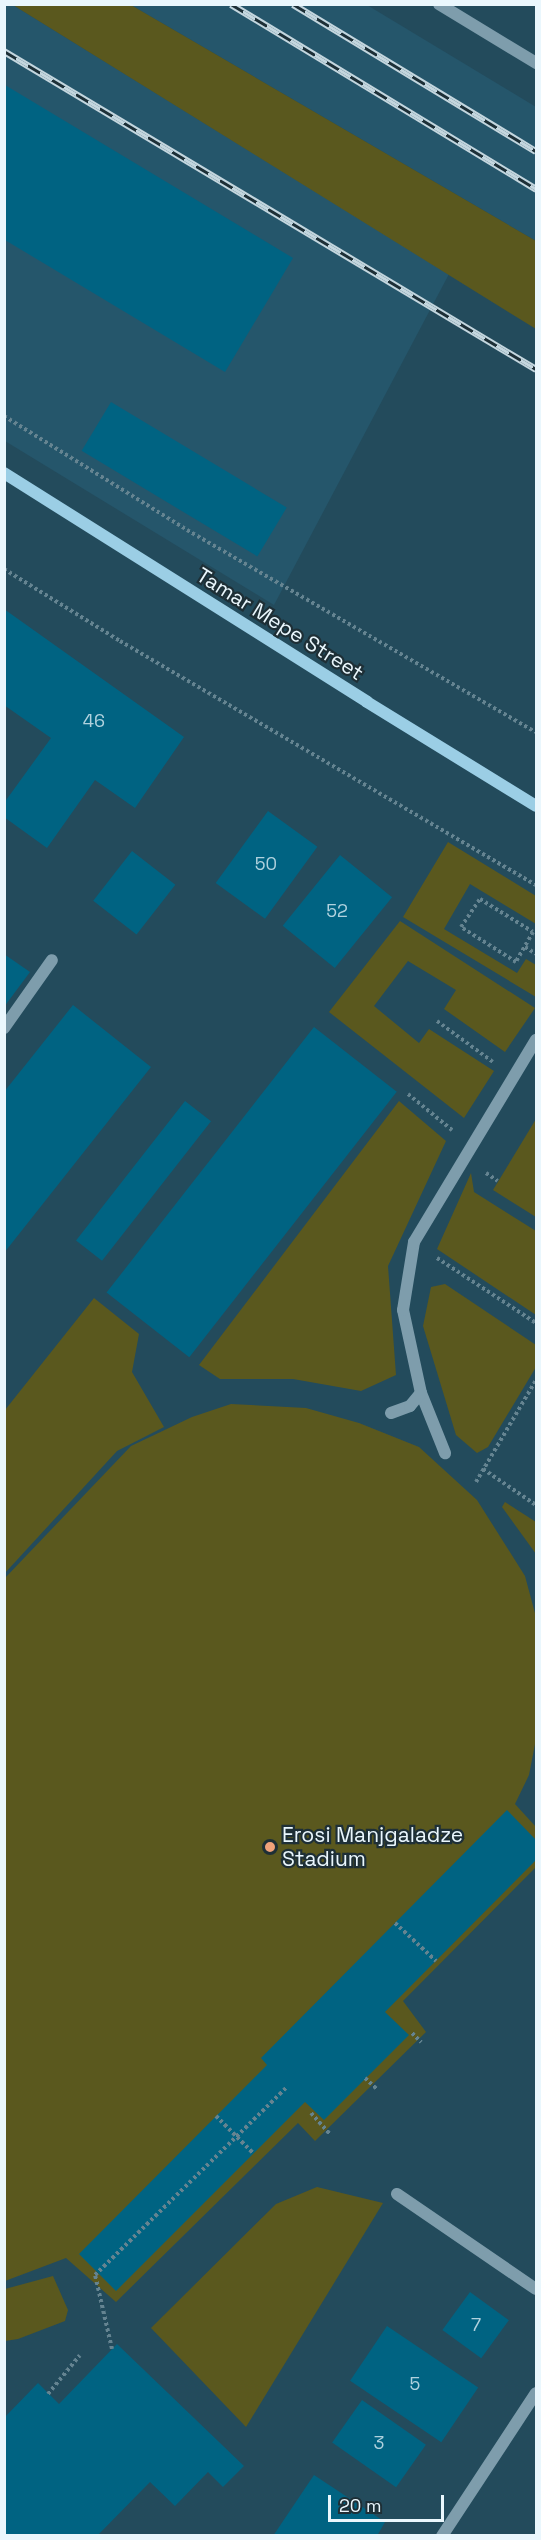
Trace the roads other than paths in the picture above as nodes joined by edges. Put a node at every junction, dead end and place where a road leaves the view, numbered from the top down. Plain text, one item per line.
1 (439, 4) edge
2 (537, 63) edge
3 (4, 473) edge
4 (537, 806) edge
5 (52, 960) dead end
6 (4, 1028) edge
7 (537, 1040) edge
8 (421, 1393) junction
9 (391, 1413) dead end
10 (445, 1453) dead end
11 (398, 2194) dead end
12 (537, 2289) edge
13 (537, 2393) edge
14 (442, 2535) edge

1 - 2 street
3 - 4 main road, Tamar Mepe Street
5 - 6 street
7 - 8 street
8 - 9 street
8 - 10 street
11 - 12 street
13 - 14 street

